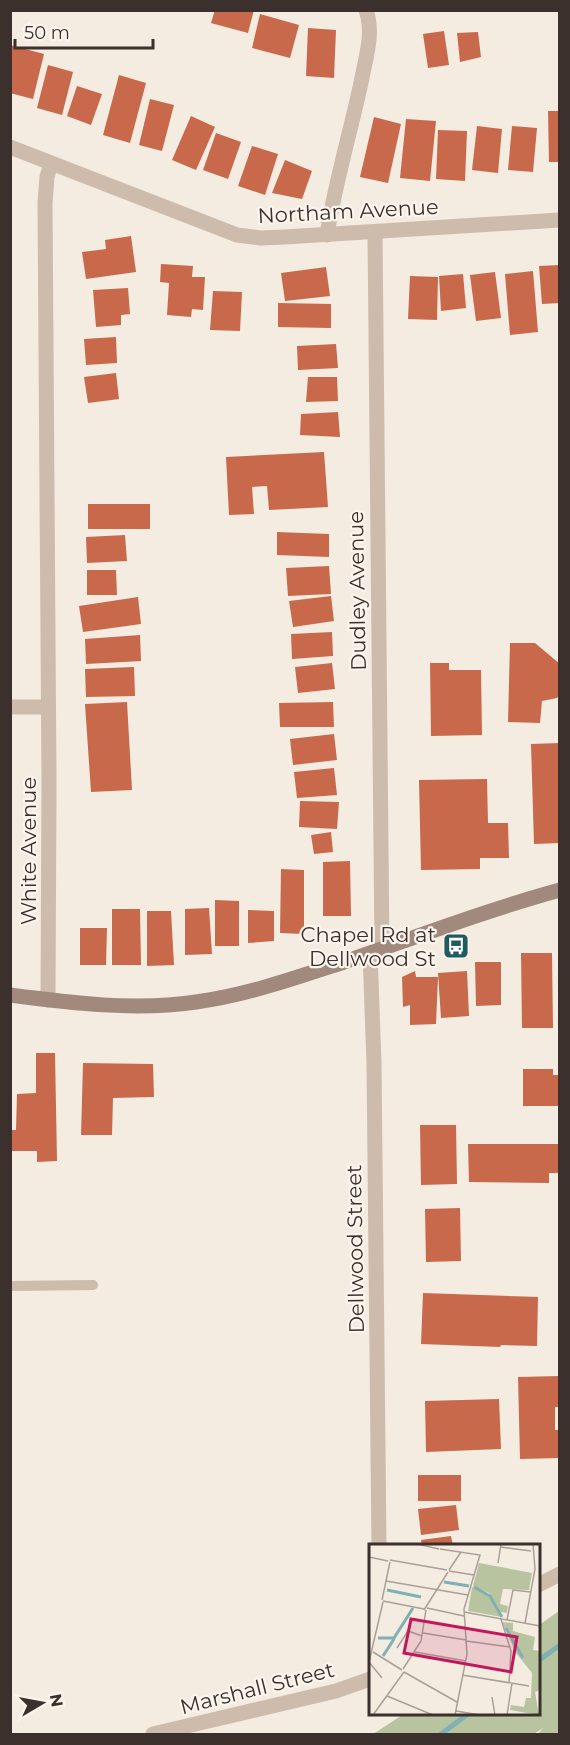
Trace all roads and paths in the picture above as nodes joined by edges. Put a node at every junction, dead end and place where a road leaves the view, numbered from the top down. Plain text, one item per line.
1 (366, 10) edge
2 (10, 147) edge
3 (51, 163) junction
4 (560, 220) edge
5 (375, 233) junction
6 (327, 235) junction
7 (10, 707) edge
8 (48, 707) junction
9 (560, 890) edge
10 (376, 951) junction
11 (10, 995) edge
12 (48, 1000) junction
13 (93, 1285) dead end
14 (10, 1286) edge
15 (379, 1544) edge
16 (560, 1574) edge
17 (540, 1585) edge
18 (369, 1679) edge
19 (153, 1734) edge

1 - 6 street
2 - 3 street, Northam Avenue
3 - 6 street, Northam Avenue
3 - 8 street, White Avenue
4 - 5 street, Northam Avenue
5 - 6 street, Northam Avenue
5 - 10 street, Dudley Avenue
7 - 8 street
8 - 12 street, White Avenue
9 - 10 main road
10 - 12 main road
10 - 15 street, Dellwood Street
11 - 12 main road
13 - 14 lane
16 - 17 street
18 - 19 street, Marshall Street

